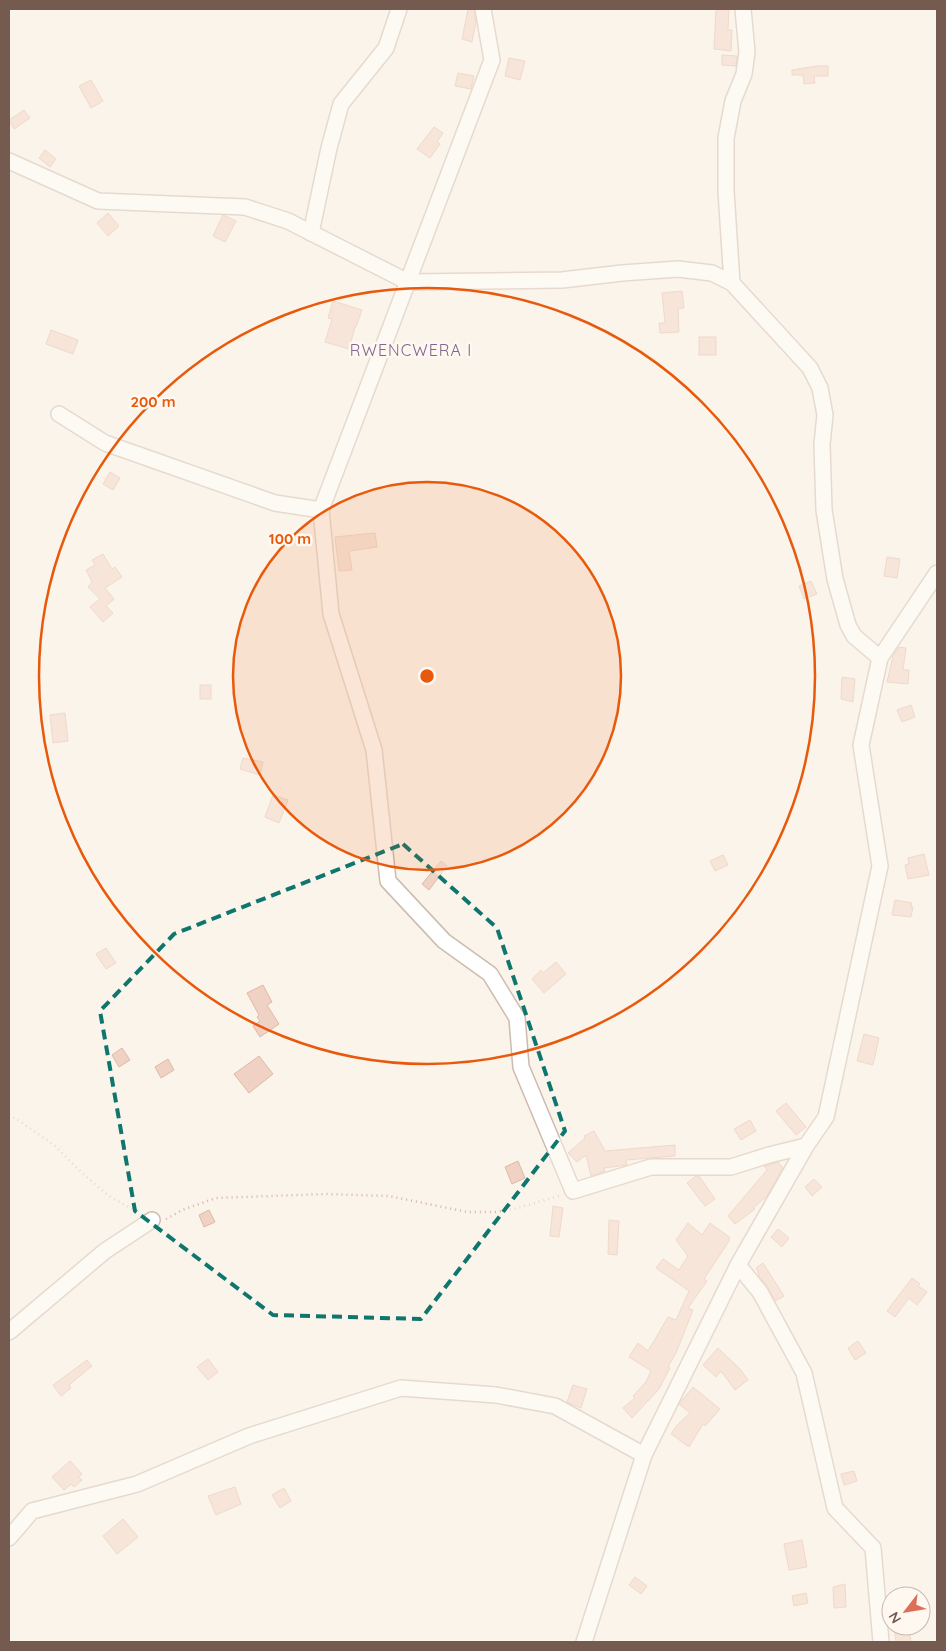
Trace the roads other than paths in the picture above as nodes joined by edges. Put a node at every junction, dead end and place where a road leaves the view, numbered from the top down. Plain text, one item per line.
1 (399, 9) edge
2 (483, 9) edge
3 (743, 9) edge
4 (9, 161) edge
5 (311, 233) junction
6 (408, 282) junction
7 (732, 283) junction
8 (59, 414) dead end
9 (320, 510) junction
10 (937, 573) edge
11 (880, 658) junction
12 (806, 1146) junction
13 (152, 1220) road end
14 (738, 1265) junction
15 (9, 1332) edge
16 (644, 1455) junction
17 (9, 1538) edge
18 (584, 1642) edge
19 (881, 1642) edge

1 - 5 street
2 - 6 street
3 - 7 street
4 - 5 street
5 - 6 street
6 - 7 street
6 - 9 street
7 - 11 street
8 - 9 street
9 - 12 street
10 - 11 street
11 - 12 street
12 - 14 street
13 - 15 street
14 - 16 street
14 - 19 street
16 - 17 street
16 - 18 street

